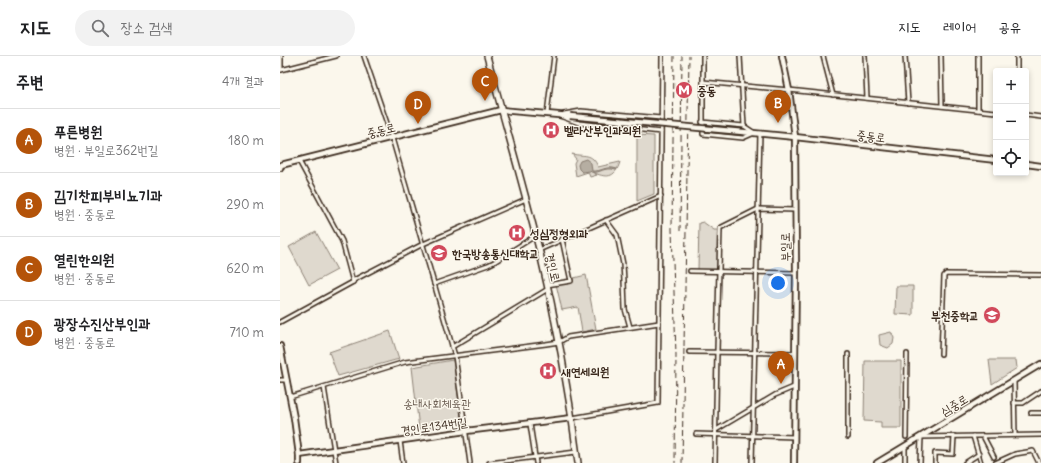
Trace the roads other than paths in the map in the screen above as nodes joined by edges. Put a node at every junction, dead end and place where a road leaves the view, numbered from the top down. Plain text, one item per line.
1 (281, 56) edge
2 (336, 56) edge
3 (364, 56) edge
4 (487, 56) edge
5 (554, 56) edge
6 (662, 56) edge
7 (703, 56) edge
8 (740, 56) edge
9 (782, 56) edge
10 (823, 56) edge
11 (865, 56) edge
12 (905, 56) edge
13 (941, 56) edge
14 (978, 56) edge
15 (1017, 56) edge
16 (1017, 68) edge
17 (280, 71) edge
18 (703, 82) junction
19 (742, 86) junction
20 (789, 90) junction
21 (833, 95) junction
22 (867, 98) junction
23 (908, 103) junction
24 (942, 106) junction
25 (501, 110) junction
26 (978, 110) junction
27 (993, 112) edge
28 (547, 114) junction
29 (556, 115) junction
30 (1029, 115) edge
31 (1041, 117) edge
32 (662, 118) junction
33 (702, 122) junction
34 (744, 126) junction
35 (661, 132) junction
36 (753, 133) junction
37 (760, 133) junction
38 (795, 137) junction
39 (392, 138) junction
40 (993, 160) edge
41 (299, 161) junction
42 (1029, 164) edge
43 (280, 165) edge
44 (1041, 166) edge
45 (660, 196) junction
46 (526, 199) junction
47 (758, 209) junction
48 (795, 210) junction
49 (606, 220) junction
50 (535, 236) junction
51 (562, 239) junction
52 (423, 244) junction
53 (539, 250) junction
54 (690, 271) dead end
55 (719, 272) junction
56 (756, 272) junction
57 (796, 273) junction
58 (1041, 275) edge
59 (353, 282) junction
60 (434, 284) junction
61 (547, 287) junction
62 (280, 322) edge
63 (659, 323) junction
64 (630, 327) junction
65 (559, 342) junction
66 (280, 346) edge
67 (452, 347) junction
68 (689, 352) dead end
69 (717, 352) junction
70 (754, 352) junction
71 (795, 354) junction
72 (848, 354) dead end
73 (907, 354) dead end
74 (941, 354) dead end
75 (455, 356) junction
76 (1041, 364) edge
77 (280, 380) edge
78 (287, 380) junction
79 (1014, 381) junction
80 (324, 387) junction
81 (794, 387) junction
82 (1041, 390) edge
83 (290, 397) junction
84 (1014, 403) junction
85 (753, 408) junction
86 (1031, 413) dead end
87 (1041, 413) edge
88 (572, 418) junction
89 (530, 424) junction
90 (716, 430) junction
91 (466, 432) junction
92 (696, 434) dead end
93 (715, 434) junction
94 (1041, 434) edge
95 (1015, 435) junction
96 (752, 436) junction
97 (954, 436) junction
98 (973, 436) junction
99 (983, 436) junction
100 (794, 437) junction
101 (848, 437) dead end
102 (906, 437) dead end
103 (921, 437) junction
104 (400, 441) junction
105 (905, 446) junction
106 (334, 450) junction
107 (576, 452) junction
108 (979, 454) junction
109 (299, 455) junction
110 (535, 457) junction
111 (994, 457) dead end
112 (502, 462) edge
113 (299, 463) edge
114 (336, 463) edge
115 (403, 463) edge
116 (470, 463) edge
117 (488, 463) edge
118 (536, 463) edge
119 (578, 463) edge
120 (715, 463) edge
121 (752, 463) edge
122 (794, 463) edge
123 (877, 463) edge
124 (905, 463) edge
125 (920, 463) edge
126 (934, 463) edge
127 (965, 463) edge
128 (981, 463) edge
129 (995, 463) edge
130 (1039, 463) edge

1 - 17 street
2 - 17 street
3 - 39 street
4 - 25 main road, 경인로
5 - 28 street
6 - 32 street
7 - 18 street
8 - 19 street
9 - 20 street, 부일로
10 - 21 street
11 - 22 street
12 - 23 street
13 - 24 street
14 - 26 street
15 - 16 street
18 - 19 street
18 - 33 street
19 - 20 street
19 - 34 street
20 - 21 street
20 - 38 street, 부일로
21 - 22 street
22 - 23 street
23 - 24 street
24 - 26 street
25 - 28 street, 중동로
25 - 39 street, 중동로
25 - 46 main road, 경인로
26 - 27 street
28 - 29 street, 중동로
29 - 32 street, 중동로
29 - 35 street, 중동로
29 - 36 street, 중동로, bridge
30 - 31 street
32 - 35 street
33 - 34 street
33 - 36 street
34 - 36 street
35 - 45 street
36 - 37 street, 중동로
37 - 38 street, 중동로
37 - 47 street
38 - 40 street, 중동로
38 - 48 street, 부일로
39 - 41 street, 중동로
39 - 52 street
41 - 43 street, 중동로
41 - 59 street
42 - 44 street
45 - 49 street
45 - 63 street
46 - 50 main road, 경인로
46 - 52 street
47 - 48 street
47 - 55 street
47 - 56 street
48 - 57 street, 부일로
49 - 51 street
49 - 64 street
50 - 53 main road, 경인로
50 - 60 street
51 - 53 street
51 - 61 street
52 - 59 street
52 - 60 street
53 - 61 main road, 경인로
54 - 55 street
55 - 56 street
55 - 69 street
56 - 57 street
56 - 70 street
57 - 71 street, 부일로
58 - 74 street
59 - 62 street
60 - 67 street
61 - 65 main road, 경인로
61 - 67 street
63 - 64 street
63 - 88 street
64 - 65 street
65 - 75 street
65 - 88 main road, 경인로
66 - 78 street
67 - 75 street
68 - 69 street
69 - 70 street
69 - 90 street
70 - 71 street
70 - 85 street
71 - 81 street, 부일로
72 - 101 street
73 - 102 street
75 - 80 street
75 - 91 street
76 - 79 street, 심중로
77 - 78 street
78 - 83 street
79 - 84 street
79 - 103 street, 심중로
80 - 83 street
80 - 106 street
81 - 85 street
81 - 100 street, 부일로
82 - 84 street
83 - 109 street
84 - 95 street
85 - 90 street
85 - 96 street
86 - 87 street
88 - 89 street, 경인로134번길
88 - 107 main road, 경인로
89 - 91 street, 경인로134번길
89 - 110 street
90 - 93 street
91 - 104 street, 경인로134번길
91 - 116 street
92 - 93 street
93 - 96 street
93 - 120 street
94 - 95 street
95 - 99 street
96 - 100 street
96 - 121 street
97 - 98 street
97 - 103 street
97 - 126 street
98 - 99 street
98 - 108 street
99 - 111 street
100 - 122 street, 부일로
103 - 105 street, 심중로
103 - 125 street
104 - 106 street, 경인로134번길
104 - 115 street
105 - 123 street, 심중로
105 - 124 street
106 - 109 street, 경인로134번길
106 - 114 street
107 - 110 street
107 - 119 main road, 경인로
108 - 127 street
108 - 128 street
109 - 113 street
110 - 112 street
110 - 118 street
112 - 117 street
129 - 130 street

